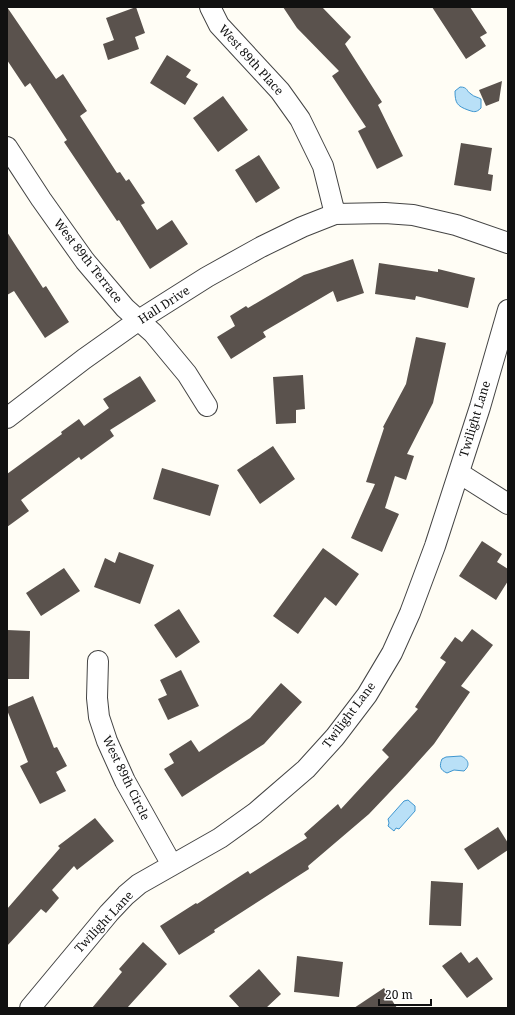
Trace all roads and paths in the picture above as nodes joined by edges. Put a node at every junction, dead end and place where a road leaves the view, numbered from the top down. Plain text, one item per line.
1 (210, 7) edge
2 (7, 147) edge
3 (335, 214) junction
4 (508, 243) edge
5 (508, 310) edge
6 (139, 320) junction
7 (207, 406) dead end
8 (7, 418) edge
9 (459, 473) junction
10 (508, 504) edge
11 (98, 661) dead end
12 (172, 865) junction
13 (30, 1008) edge

1 - 3 street, West 89th Place
2 - 6 street, West 89th Terrace
3 - 4 street
3 - 6 street, Hall Drive
5 - 9 street, Twilight Lane
6 - 7 street, West 89th Terrace
6 - 8 street, Hall Drive
9 - 10 street
9 - 12 street, Twilight Lane
11 - 12 street, West 89th Circle
12 - 13 street, Twilight Lane

